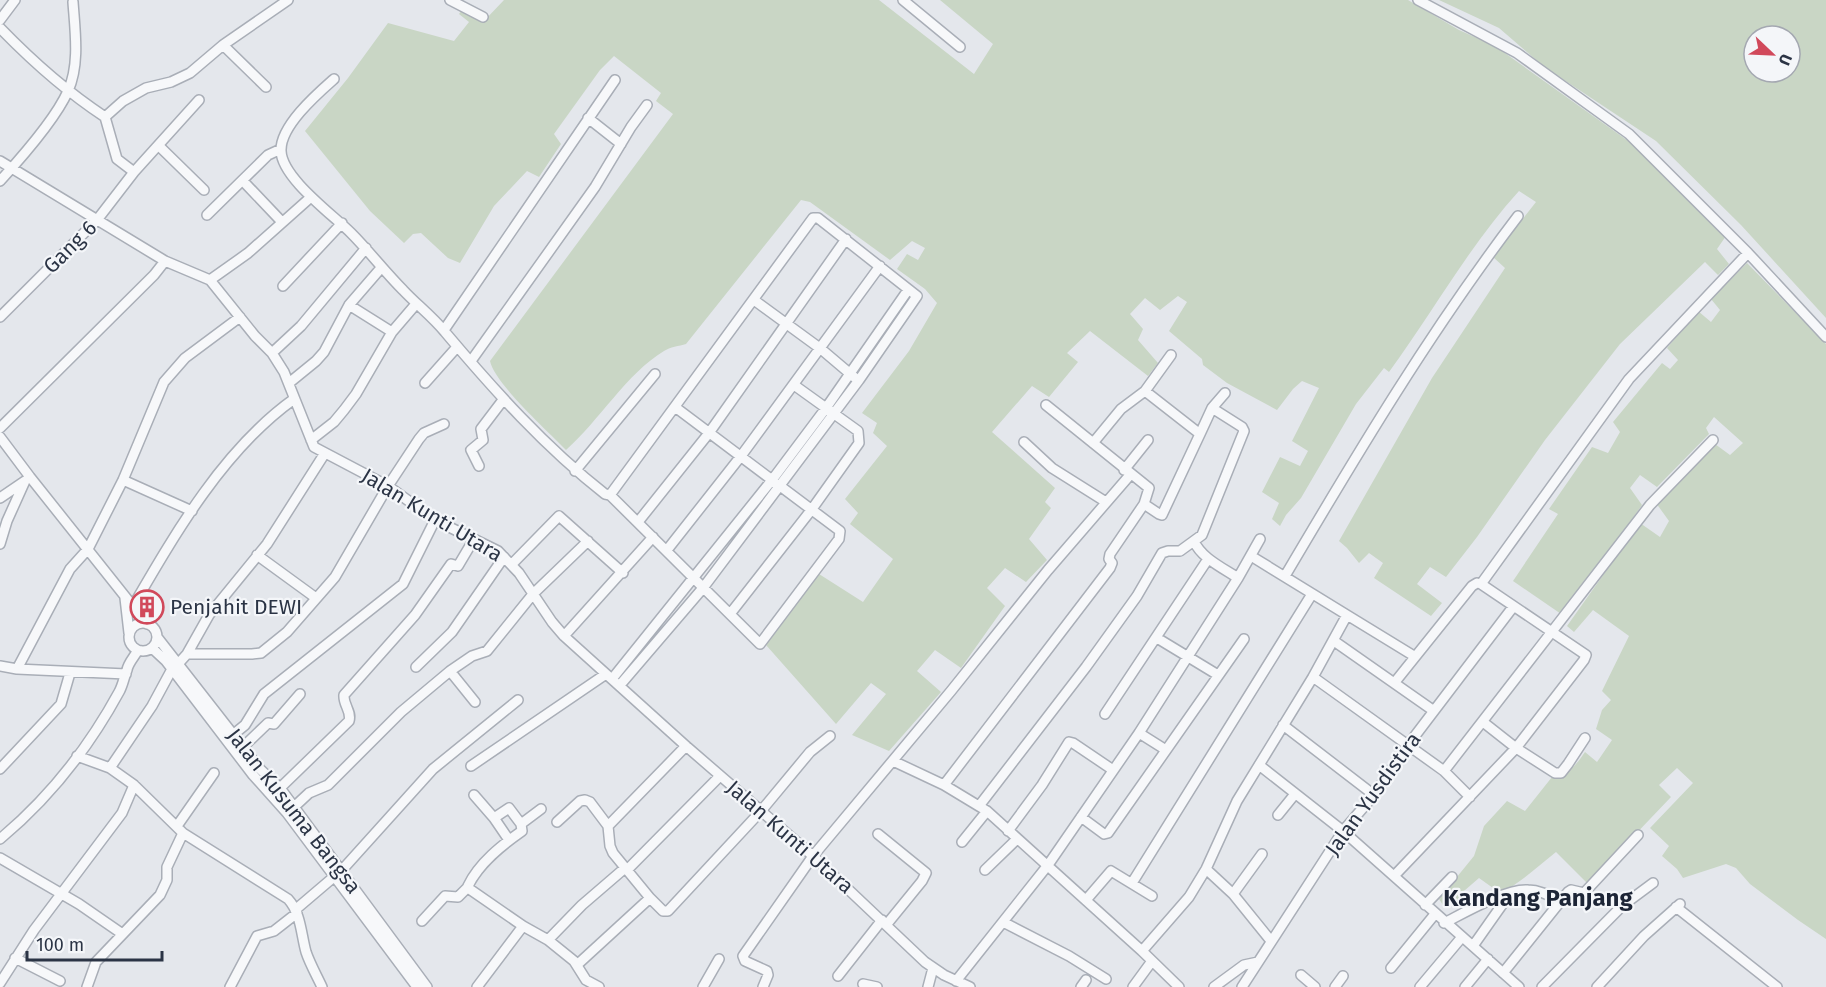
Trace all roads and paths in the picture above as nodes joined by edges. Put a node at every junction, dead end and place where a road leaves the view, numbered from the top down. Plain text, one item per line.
1 (15, 0) edge
2 (288, 0) edge
3 (450, 0) edge
4 (903, 0) edge
5 (1418, 0) edge
6 (73, 3) dead end
7 (483, 17) dead end
8 (0, 20) edge
9 (0, 28) edge
10 (223, 45) junction
11 (960, 47) dead end
12 (334, 79) dead end
13 (615, 80) dead end
14 (266, 87) dead end
15 (68, 90) junction
16 (199, 100) dead end
17 (647, 105) dead end
18 (105, 117) junction
19 (588, 118) junction
20 (621, 144) junction
21 (159, 146) junction
22 (281, 150) junction
23 (0, 161) edge
24 (12, 168) junction
25 (134, 172) junction
26 (0, 181) edge
27 (243, 181) junction
28 (204, 190) dead end
29 (311, 197) junction
30 (207, 215) dead end
31 (1518, 216) dead end
32 (97, 220) junction
33 (282, 222) junction
34 (342, 224) junction
35 (846, 240) junction
36 (366, 248) junction
37 (1748, 253) junction
38 (165, 261) junction
39 (880, 267) junction
40 (381, 268) junction
41 (210, 280) junction
42 (283, 286) dead end
43 (908, 290) junction
44 (754, 300) junction
45 (416, 304) junction
46 (349, 305) junction
47 (0, 317) edge
48 (240, 318) junction
49 (787, 324) junction
50 (444, 330) junction
51 (392, 332) junction
52 (1826, 337) edge
53 (457, 347) junction
54 (821, 349) junction
55 (272, 353) junction
56 (1171, 355) dead end
57 (471, 361) junction
58 (655, 374) dead end
59 (850, 374) junction
60 (859, 380) junction
61 (290, 383) junction
62 (425, 383) dead end
63 (794, 385) junction
64 (1145, 391) junction
65 (1225, 393) dead end
66 (294, 399) junction
67 (503, 400) junction
68 (1046, 405) dead end
69 (675, 407) junction
70 (1212, 408) junction
71 (830, 411) junction
72 (444, 424) dead end
73 (0, 429) edge
74 (709, 433) junction
75 (1200, 434) junction
76 (0, 437) edge
77 (311, 440) junction
78 (1148, 440) dead end
79 (1713, 440) dead end
80 (1024, 442) dead end
81 (1093, 443) junction
82 (325, 453) junction
83 (741, 456) junction
84 (479, 466) dead end
85 (575, 471) junction
86 (1127, 472) junction
87 (27, 479) junction
88 (123, 480) junction
89 (776, 483) junction
90 (388, 486) junction
91 (610, 495) junction
92 (0, 498) edge
93 (1106, 502) junction
94 (1144, 504) junction
95 (812, 509) junction
96 (192, 511) junction
97 (435, 520) junction
98 (638, 522) junction
99 (653, 537) junction
100 (474, 539) junction
101 (1260, 539) dead end
102 (588, 541) junction
103 (1194, 541) junction
104 (0, 544) edge
105 (88, 549) junction
106 (667, 550) junction
107 (257, 555) junction
108 (1251, 556) junction
109 (504, 557) junction
110 (1208, 559) junction
111 (512, 564) junction
112 (622, 573) junction
113 (1285, 576) junction
114 (1238, 578) junction
115 (694, 579) junction
116 (1481, 584) junction
117 (703, 588) junction
118 (532, 594) junction
119 (1312, 594) junction
120 (125, 598) junction
121 (316, 598) junction
122 (133, 606) junction
123 (1513, 607) junction
124 (730, 614) junction
125 (1347, 615) junction
126 (147, 624) junction
127 (1552, 631) junction
128 (564, 636) junction
129 (157, 637) junction
130 (130, 638) junction
131 (1156, 638) junction
132 (1244, 639) dead end
133 (1334, 641) junction
134 (152, 648) junction
135 (138, 650) junction
136 (187, 654) junction
137 (1414, 656) junction
138 (1187, 657) junction
139 (172, 665) junction
140 (0, 666) edge
141 (416, 667) dead end
142 (16, 669) junction
143 (126, 671) junction
144 (450, 671) junction
145 (70, 673) junction
146 (1218, 675) junction
147 (609, 676) junction
148 (1313, 676) junction
149 (1395, 682) junction
150 (620, 685) junction
151 (300, 694) dead end
152 (518, 700) dead end
153 (203, 701) junction
154 (475, 702) dead end
155 (1434, 711) junction
156 (1105, 714) dead end
157 (1483, 722) junction
158 (1283, 725) junction
159 (1138, 733) junction
160 (234, 734) junction
161 (830, 736) dead end
162 (1585, 738) dead end
163 (1408, 745) junction
164 (686, 746) junction
165 (243, 747) junction
166 (1516, 748) junction
167 (1166, 750) junction
168 (77, 756) junction
169 (893, 761) junction
170 (1259, 765) junction
171 (471, 766) dead end
172 (110, 768) junction
173 (0, 769) edge
174 (1113, 770) junction
175 (1444, 771) junction
176 (257, 772) junction
177 (214, 773) dead end
178 (720, 776) junction
179 (134, 785) junction
180 (944, 785) junction
181 (280, 788) junction
182 (1295, 794) junction
183 (474, 795) dead end
184 (1374, 795) junction
185 (1470, 797) junction
186 (294, 807) junction
187 (541, 809) dead end
188 (983, 809) junction
189 (761, 811) junction
190 (1278, 815) dead end
191 (1081, 817) junction
192 (495, 818) junction
193 (557, 822) dead end
194 (521, 824) junction
195 (608, 826) junction
196 (180, 830) junction
197 (1008, 831) junction
198 (1343, 831) junction
199 (878, 834) dead end
200 (1638, 835) dead end
201 (0, 839) edge
202 (509, 840) junction
203 (1016, 840) junction
204 (962, 842) dead end
205 (1262, 854) dead end
206 (813, 856) junction
207 (0, 858) edge
208 (1048, 865) junction
209 (626, 869) junction
210 (986, 870) dead end
211 (1206, 870) junction
212 (338, 873) junction
213 (1394, 876) junction
214 (1452, 877) dead end
215 (1132, 883) junction
216 (1653, 883) dead end
217 (468, 887) junction
218 (62, 894) junction
219 (1233, 894) junction
220 (1152, 896) dead end
221 (650, 898) junction
222 (1086, 900) junction
223 (1560, 901) junction
224 (1504, 902) dead end
225 (1425, 905) junction
226 (296, 912) junction
227 (367, 914) junction
228 (1434, 914) junction
229 (422, 921) dead end
230 (885, 922) junction
231 (1003, 922) junction
232 (1444, 923) junction
233 (523, 926) junction
234 (122, 933) junction
235 (1462, 938) junction
236 (549, 940) junction
237 (1271, 941) junction
238 (1473, 946) junction
239 (1142, 951) junction
240 (15, 958) junction
241 (719, 959) dead end
242 (1488, 959) junction
243 (1152, 961) junction
244 (1258, 962) junction
245 (578, 964) junction
246 (933, 968) junction
247 (1391, 968) dead end
248 (1503, 973) junction
249 (1301, 975) dead end
250 (838, 976) dead end
251 (1343, 976) dead end
252 (584, 977) junction
253 (1106, 979) dead end
254 (60, 981) dead end
255 (956, 981) junction
256 (0, 983) edge
257 (863, 984) dead end
258 (1516, 986) edge
259 (87, 987) edge
260 (230, 987) edge
261 (322, 987) edge
262 (417, 987) edge
263 (428, 987) edge
264 (477, 987) edge
265 (580, 987) edge
266 (599, 987) edge
267 (703, 987) edge
268 (763, 987) edge
269 (877, 987) edge
270 (928, 987) edge
271 (970, 987) edge
272 (1133, 987) edge
273 (1179, 987) edge
274 (1214, 987) edge
275 (1242, 987) edge
276 (1315, 987) edge
277 (1335, 987) edge
278 (1420, 987) edge
279 (1465, 987) edge
280 (1542, 987) edge
281 (1597, 987) edge
282 (1777, 987) edge

1 - 8 street
2 - 10 street
3 - 7 street
4 - 11 street
5 - 37 street
6 - 15 street
9 - 15 street
10 - 14 street
10 - 18 street
12 - 22 street
13 - 19 street
15 - 18 street
15 - 24 street
16 - 21 street, Gang 6
17 - 20 street
18 - 25 street
19 - 20 street
19 - 50 street
20 - 57 street
21 - 25 street, Gang 6
21 - 28 street
22 - 27 street
22 - 29 street
23 - 24 street, Jalan Kunti Utara
24 - 26 street
24 - 32 street, Jalan Kunti Utara
25 - 32 street, Gang 6
27 - 30 street
27 - 33 street
29 - 33 street
29 - 34 street
31 - 113 street
32 - 38 street, Jalan Kunti Utara
32 - 47 street, Gang 6
33 - 41 street
34 - 36 street
34 - 42 street
35 - 39 street
35 - 44 street
35 - 49 street
36 - 40 street
36 - 55 street
37 - 52 street
37 - 116 street
38 - 41 street, Jalan Kunti Utara
38 - 73 street
39 - 43 street
39 - 54 street
40 - 45 street
40 - 46 street
41 - 48 street, Jalan Kunti Utara
43 - 59 street
43 - 60 street
44 - 49 street
44 - 69 street
45 - 50 street
45 - 51 street
46 - 51 street
46 - 61 street
48 - 55 street, Jalan Kunti Utara
48 - 88 street
49 - 54 street
49 - 74 street
50 - 53 street
51 - 77 street
53 - 57 street
53 - 62 street
54 - 59 street
54 - 63 street
55 - 61 street, Jalan Kunti Utara
56 - 64 street
57 - 67 street
58 - 85 street
59 - 60 street
59 - 71 street
60 - 71 street
61 - 66 street, Jalan Kunti Utara
63 - 71 street
63 - 83 street
64 - 75 street
64 - 81 street
65 - 70 street
66 - 77 street, Jalan Kunti Utara
66 - 96 street
67 - 84 street
67 - 85 street
68 - 81 street
69 - 74 street
69 - 91 street
70 - 75 street
70 - 103 street
71 - 89 street
71 - 95 street
72 - 90 street
74 - 83 street
74 - 98 street
75 - 94 street
76 - 87 street
77 - 82 street, Jalan Kunti Utara
78 - 86 street
79 - 127 street
80 - 93 street
81 - 86 street
82 - 90 street, Jalan Kunti Utara
82 - 107 street
83 - 89 street
83 - 106 street
85 - 91 street
86 - 93 street
86 - 94 street
87 - 92 street
87 - 104 street
87 - 105 street
88 - 96 street
88 - 105 street
89 - 95 street
89 - 115 street
89 - 117 street
90 - 97 street, Jalan Kunti Utara
90 - 121 street
91 - 98 street
93 - 169 street
94 - 180 street
95 - 124 street
95 - 124 street
96 - 122 street
97 - 100 street, Jalan Kunti Utara
97 - 160 street
98 - 99 street
99 - 106 street
99 - 112 street
100 - 109 street, Jalan Kunti Utara
100 - 181 street
101 - 108 street
102 - 111 street
102 - 112 street
102 - 118 street
103 - 110 street
103 - 188 street
105 - 120 street
105 - 142 street
106 - 115 street
107 - 121 street
107 - 136 street
108 - 113 street
108 - 114 street
109 - 111 street, Jalan Kunti Utara
109 - 141 street
110 - 114 street
110 - 131 street
111 - 118 street, Jalan Kunti Utara
112 - 128 street
113 - 119 street
114 - 138 street
115 - 117 street
115 - 147 street
116 - 123 street
116 - 137 street
117 - 124 street
117 - 150 street
118 - 128 street, Jalan Kunti Utara
118 - 144 street
119 - 125 street
119 - 215 street
120 - 122 street
120 - 130 street
121 - 136 street
122 - 126 street
123 - 127 street
123 - 155 street, Jalan Yusdistira
125 - 133 street
125 - 137 street
126 - 129 street
126 - 130 street
127 - 157 street
127 - 166 street
128 - 147 street, Jalan Kunti Utara
129 - 134 street
129 - 139 street, Jalan Kusuma Bangsa
130 - 135 street
130 - 143 street
131 - 138 street
131 - 156 street
132 - 146 street
133 - 148 street
133 - 149 street
134 - 135 street
134 - 139 street
135 - 143 street
136 - 139 street
137 - 149 street
138 - 146 street
138 - 159 street
139 - 153 street, Jalan Kusuma Bangsa
139 - 172 street
140 - 142 street
142 - 145 street
143 - 145 street
143 - 168 street
144 - 154 street
144 - 186 street
145 - 173 street
146 - 167 street
147 - 150 street, Jalan Kunti Utara
147 - 171 street
148 - 158 street
148 - 163 street
149 - 155 street
150 - 164 street, Jalan Kunti Utara
151 - 165 street
152 - 212 street
153 - 160 street, Jalan Kusuma Bangsa
153 - 176 street, Jalan Kusuma Bangsa
155 - 163 street, Jalan Yusdistira
157 - 166 street
157 - 175 street
158 - 170 street
158 - 184 street
159 - 167 street
159 - 174 street
160 - 165 street, Jalan Kusuma Bangsa
161 - 189 street
162 - 166 street
163 - 175 street
163 - 184 street, Jalan Yusdistira
164 - 178 street, Jalan Kunti Utara
164 - 195 street
165 - 176 street, Jalan Kusuma Bangsa
166 - 185 street
167 - 191 street
168 - 172 street
168 - 201 street
169 - 180 street
169 - 206 street
170 - 182 street
170 - 211 street
172 - 179 street
174 - 191 street
174 - 197 street
175 - 185 street
176 - 181 street, Jalan Kusuma Bangsa
176 - 212 street, Jalan Kusuma Bangsa
177 - 196 street
178 - 189 street, Jalan Kunti Utara
178 - 209 street
179 - 196 street
179 - 218 street
180 - 188 street
181 - 186 street, Jalan Kusuma Bangsa
182 - 190 street
182 - 198 street
183 - 192 street
184 - 198 street, Jalan Yusdistira
185 - 213 street
186 - 212 street, Jalan Kusuma Bangsa
187 - 194 street
188 - 197 street
188 - 204 street
189 - 206 street, Jalan Kunti Utara
189 - 221 street
191 - 208 street
192 - 194 street
192 - 202 street
193 - 195 street
194 - 202 street
195 - 209 street
196 - 226 street
196 - 234 street
197 - 203 street
198 - 213 street
198 - 237 street, Jalan Yusdistira
199 - 230 street
200 - 223 street
202 - 217 street
203 - 208 street
203 - 210 street
205 - 219 street
206 - 230 street, Jalan Kunti Utara
206 - 268 street
207 - 218 street
208 - 222 street
208 - 231 street
209 - 221 street
209 - 236 street
211 - 219 street
211 - 239 street
212 - 226 street
212 - 227 street, Jalan Kusuma Bangsa
213 - 225 street
214 - 225 street
215 - 220 street
215 - 222 street
216 - 280 street
217 - 229 street
217 - 233 street
218 - 234 street
218 - 240 street
219 - 237 street
221 - 245 street
222 - 239 street
223 - 232 street
223 - 248 street
224 - 238 street
225 - 228 street
226 - 260 street
226 - 261 street
227 - 262 street, Jalan Kusuma Bangsa
227 - 263 street, Jalan Kusuma Bangsa
228 - 232 street
228 - 247 street
230 - 246 street, Jalan Kunti Utara
230 - 250 street
231 - 253 street
231 - 255 street
232 - 235 street
233 - 236 street
233 - 264 street
234 - 259 street
235 - 238 street
235 - 278 street
236 - 245 street
237 - 244 street, Jalan Yusdistira
238 - 242 street
239 - 243 street
240 - 254 street
240 - 256 street
241 - 267 street
242 - 248 street
242 - 279 street
243 - 272 street
243 - 273 street
244 - 274 street
244 - 275 street, Jalan Yusdistira
245 - 252 street
246 - 255 street, Jalan Kunti Utara
246 - 270 street
248 - 258 street
249 - 276 street
251 - 277 street
252 - 265 street
252 - 266 street
255 - 271 street, Jalan Kunti Utara
257 - 269 street
281 - 282 street

